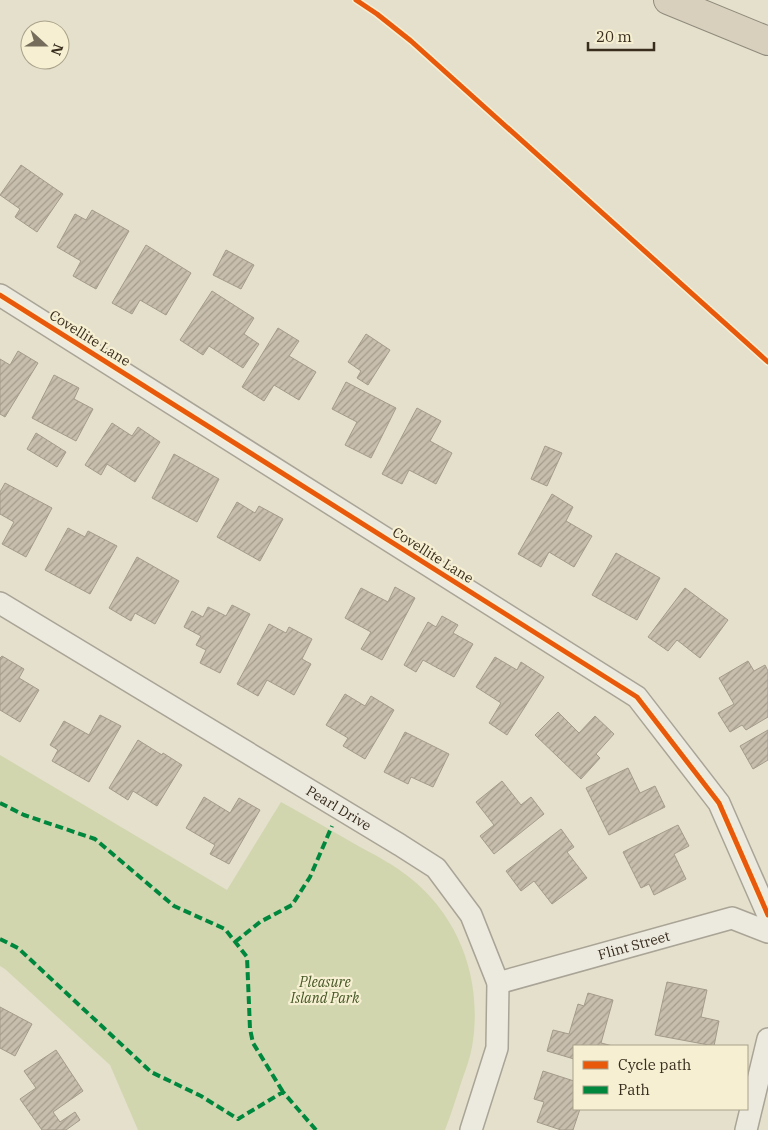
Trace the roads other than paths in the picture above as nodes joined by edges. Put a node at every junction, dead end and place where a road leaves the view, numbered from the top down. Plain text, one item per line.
1 (668, 0) edge
2 (768, 41) edge
3 (0, 295) edge
4 (0, 603) edge
5 (768, 915) edge
6 (768, 932) edge
7 (498, 983) junction
8 (768, 1039) edge
9 (471, 1130) edge
10 (746, 1130) edge

1 - 2 highway
3 - 5 street, Covellite Lane
4 - 7 street, Pearl Drive
6 - 7 street, Flint Street
7 - 9 street, Pearl Drive
8 - 10 street

